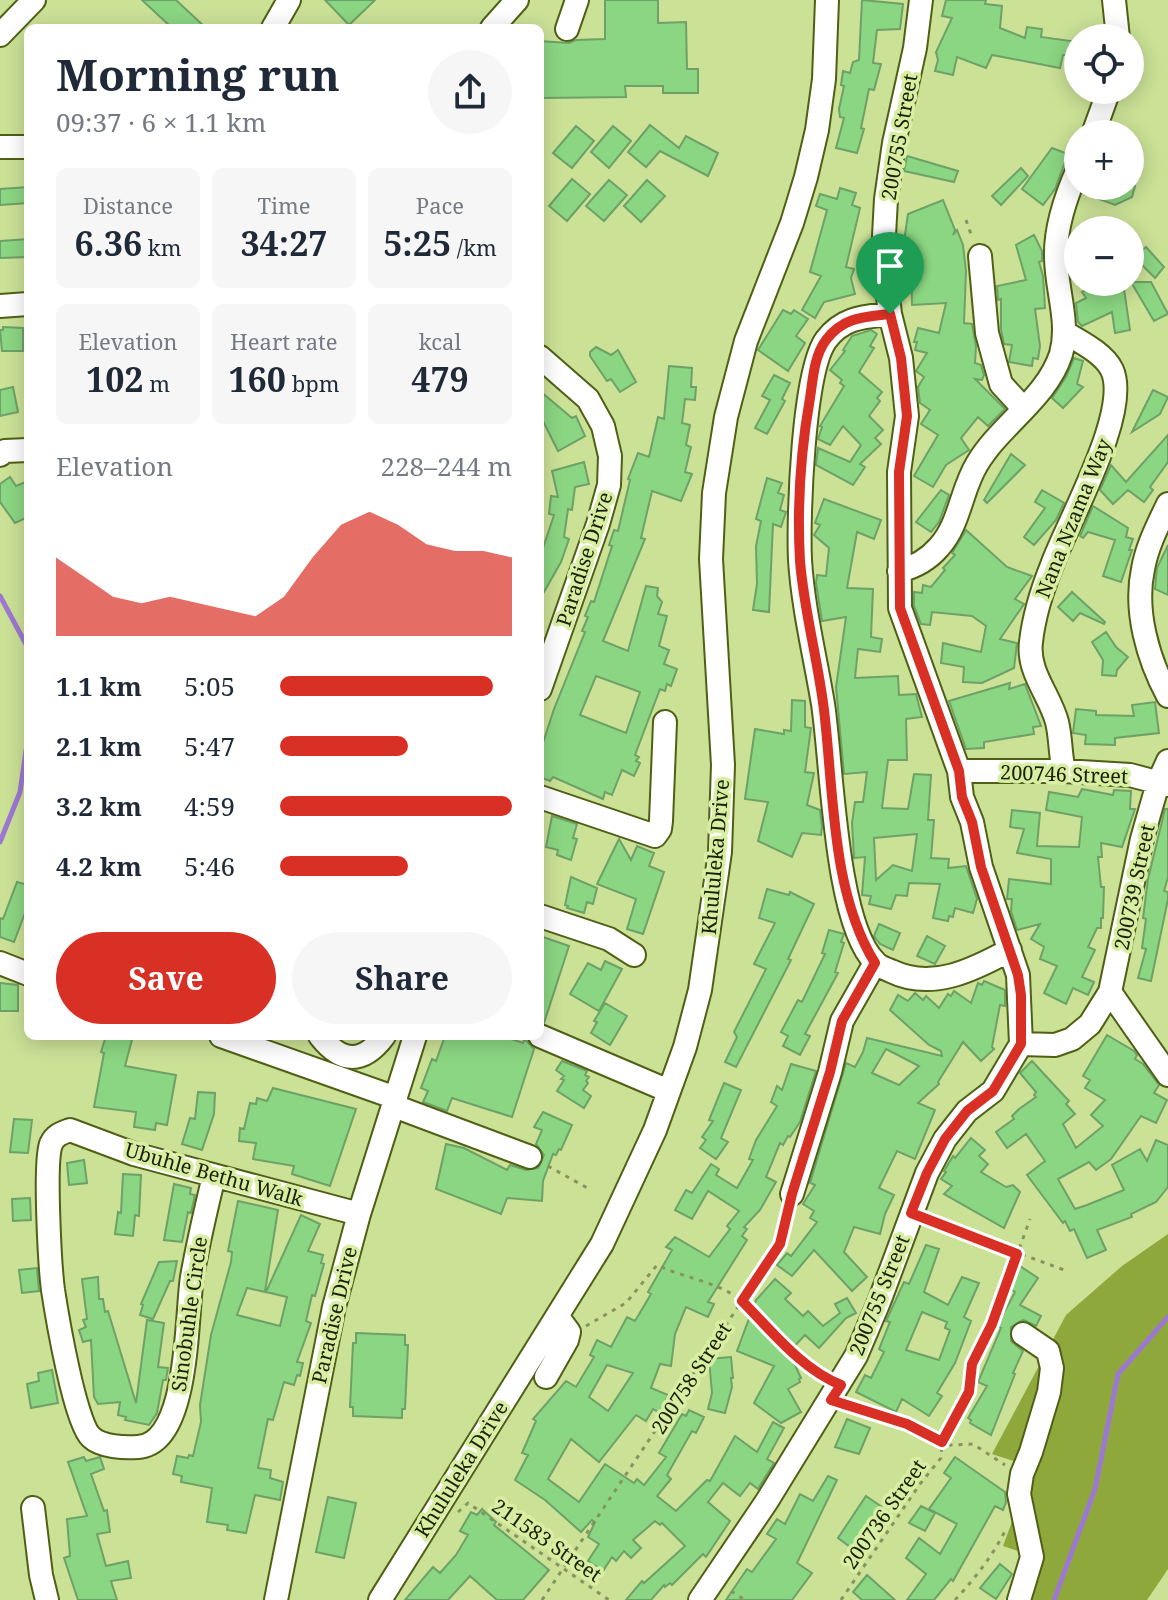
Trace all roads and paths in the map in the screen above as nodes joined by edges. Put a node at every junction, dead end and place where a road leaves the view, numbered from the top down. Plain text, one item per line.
1 (34, 0) edge
2 (289, 0) edge
3 (517, 0) edge
4 (577, 0) edge
5 (827, 0) edge
6 (921, 0) edge
7 (1114, 0) edge
8 (275, 24) edge
9 (496, 24) edge
10 (1117, 24) edge
11 (567, 29) dead end
12 (0, 35) edge
13 (0, 147) edge
14 (24, 147) edge
15 (1068, 200) edge
16 (980, 256) dead end
17 (24, 304) edge
18 (0, 306) edge
19 (890, 314) junction
20 (1064, 332) junction
21 (544, 360) edge
22 (1023, 408) junction
23 (24, 450) edge
24 (0, 455) edge
25 (1168, 504) edge
26 (899, 571) junction
27 (544, 678) edge
28 (1168, 696) edge
29 (665, 722) dead end
30 (1168, 761) edge
31 (959, 771) junction
32 (1064, 771) junction
33 (1163, 784) edge
34 (544, 798) edge
35 (544, 917) edge
36 (1010, 950) junction
37 (634, 955) dead end
38 (0, 963) edge
39 (875, 963) junction
40 (24, 972) edge
41 (1110, 992) junction
42 (544, 1038) edge
43 (232, 1040) edge
44 (324, 1040) edge
45 (380, 1040) edge
46 (414, 1040) edge
47 (1021, 1044) junction
48 (1168, 1075) edge
49 (669, 1091) junction
50 (395, 1102) junction
51 (70, 1130) joint
52 (530, 1157) joint
53 (214, 1176) junction
54 (591, 1190) dead end
55 (792, 1194) joint
56 (911, 1213) junction
57 (359, 1214) junction
58 (1030, 1219) dead end
59 (1017, 1254) junction
60 (1067, 1271) dead end
61 (742, 1301) junction
62 (563, 1324) junction
63 (1023, 1334) dead end
64 (546, 1377) dead end
65 (836, 1393) junction
66 (942, 1442) junction
67 (1021, 1484) junction
68 (33, 1508) dead end
69 (456, 1514) dead end
70 (1009, 1522) dead end
71 (564, 1569) junction
72 (47, 1600) edge
73 (276, 1600) edge
74 (380, 1600) edge
75 (542, 1600) edge
76 (609, 1600) edge
77 (700, 1600) edge
78 (841, 1600) edge
79 (955, 1600) edge
80 (1019, 1600) edge

1 - 12 street
2 - 8 street
3 - 9 street
4 - 11 street
5 - 49 street, Khululeka Drive
6 - 19 street, 200755 Street
7 - 10 street
13 - 14 street
15 - 20 street
16 - 22 street
17 - 18 street
19 - 26 street, 200755 Street
19 - 39 street
20 - 22 street
20 - 32 street, Nana Nzama Way
21 - 27 street, Paradise Drive
22 - 26 street
23 - 24 street
25 - 28 street
26 - 31 street, 200755 Street
29 - 34 street
30 - 33 street, 200739 Street
31 - 32 street, 200746 Street
31 - 36 street, 200755 Street
32 - 33 street, 200746 Street
33 - 41 street, 200739 Street
35 - 37 street
36 - 39 street
36 - 47 street, 200755 Street
38 - 40 street
39 - 55 street
41 - 47 street, 200739 Street
41 - 48 street
42 - 49 street
43 - 50 street
44 - 45 street
46 - 50 street, Paradise Drive
47 - 56 street, 200755 Street
49 - 62 street, Khululeka Drive
50 - 52 street
50 - 57 street, Paradise Drive
51 - 53 street, Ubuhle Bethu Walk
51 - 53 street, Sinobuhle Circle
52 - 54 path
53 - 57 street, Ubuhle Bethu Walk
55 - 61 path, 200758 Street
56 - 59 path
56 - 65 street, 200755 Street
57 - 73 street, Paradise Drive
58 - 59 path, 200736 Street
59 - 60 path
59 - 66 path, 200736 Street
61 - 62 path
61 - 65 path
61 - 71 path, 200758 Street
62 - 64 street
62 - 74 street, Khululeka Drive
63 - 67 street
65 - 66 path
65 - 77 street, 200755 Street
66 - 67 path
66 - 78 path, 200736 Street
67 - 80 street
68 - 72 street
69 - 71 path, 211583 Street
70 - 79 path
71 - 75 path, 200758 Street
71 - 76 path, 211583 Street

